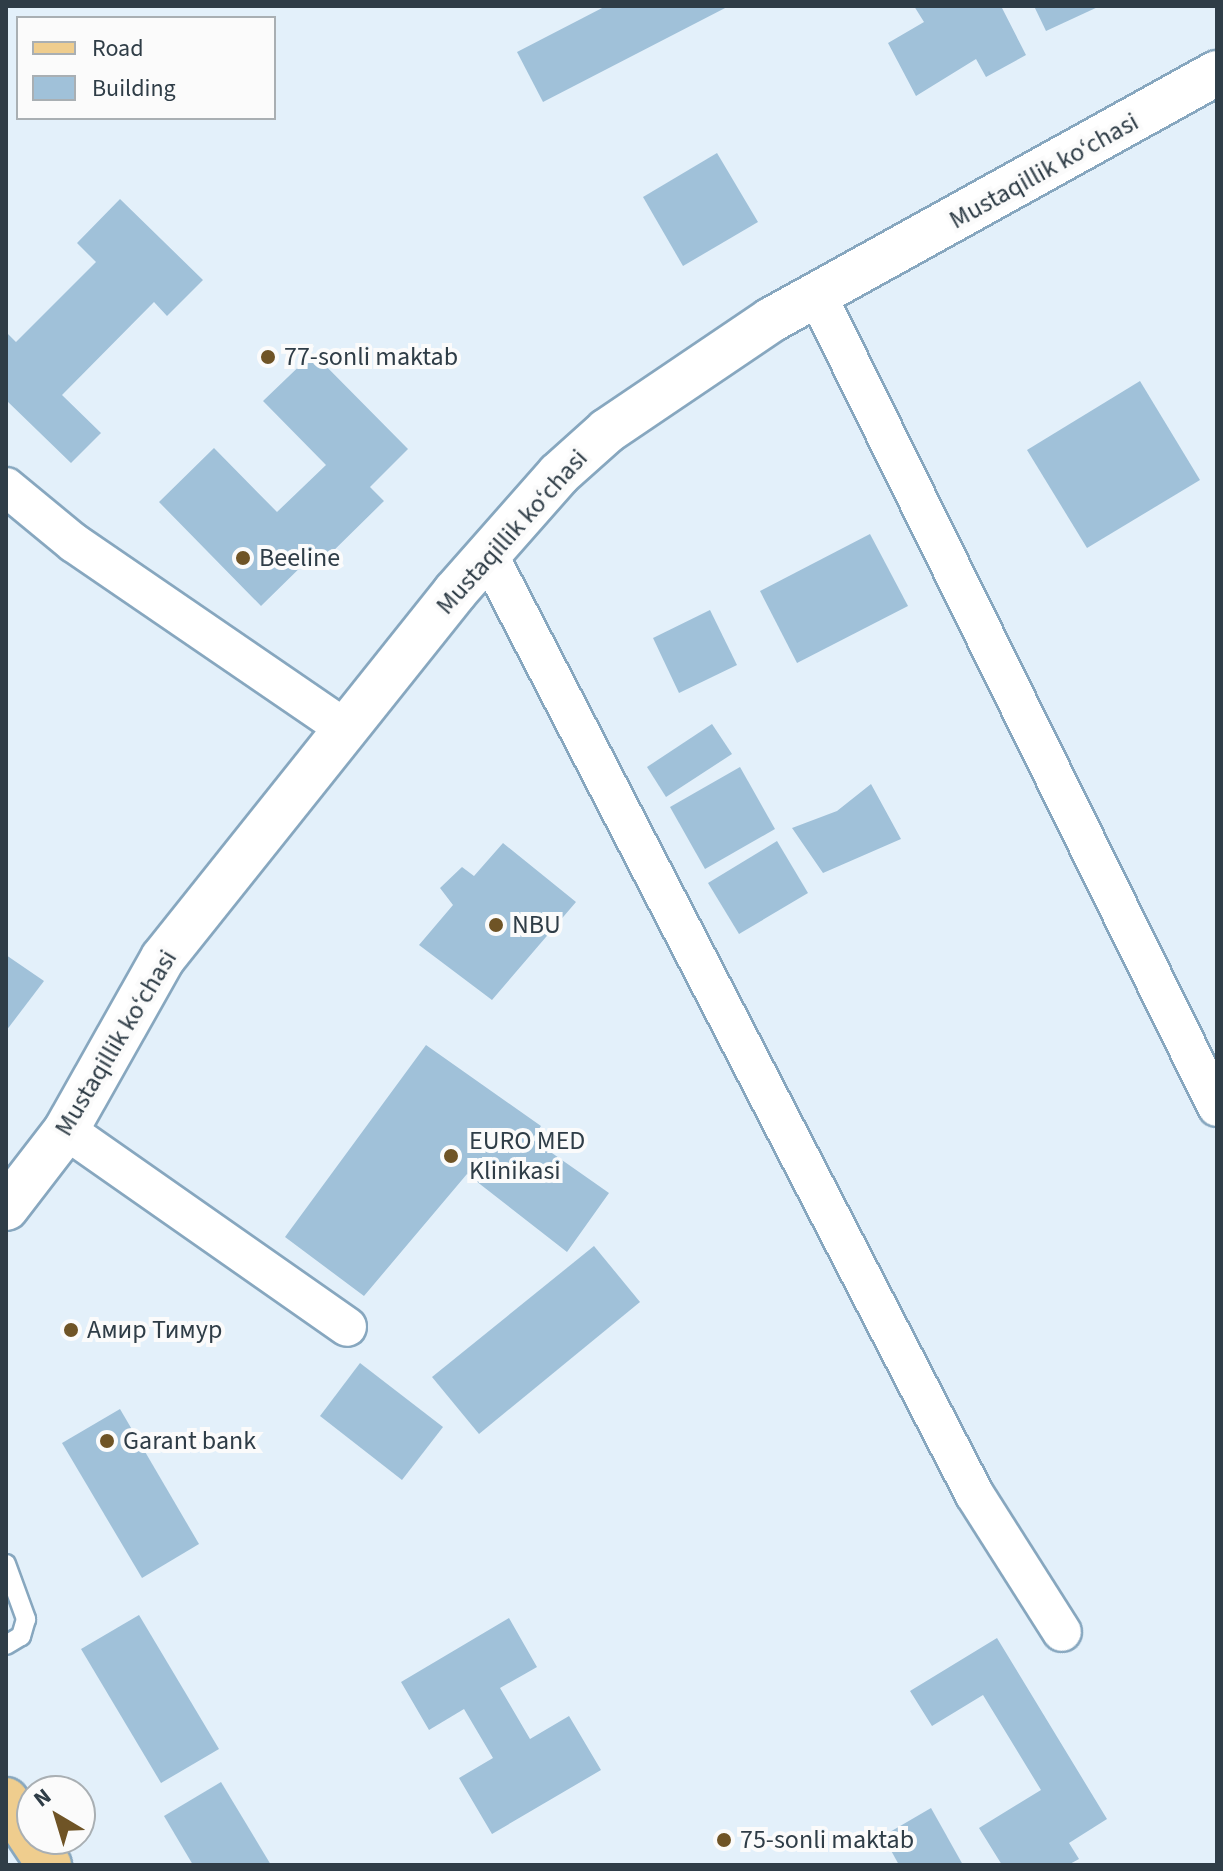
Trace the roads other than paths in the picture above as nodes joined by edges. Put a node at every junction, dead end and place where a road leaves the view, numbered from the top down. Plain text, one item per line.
1 (1217, 73) edge
2 (817, 295) junction
3 (6, 487) edge
4 (489, 556) junction
5 (346, 729) junction
6 (1217, 1107) edge
7 (66, 1130) junction
8 (6, 1208) edge
9 (347, 1327) dead end
10 (6, 1564) edge
11 (1062, 1632) dead end
12 (6, 1645) edge
13 (6, 1800) edge
14 (49, 1865) edge

1 - 2 street, Mustaqillik ko‘chasi
2 - 4 street, Mustaqillik ko‘chasi
2 - 6 street
3 - 5 street
4 - 5 street, Mustaqillik ko‘chasi
4 - 11 street
5 - 7 street, Mustaqillik ko‘chasi
7 - 8 street, Mustaqillik ko‘chasi
7 - 9 street
10 - 12 lane
13 - 14 main road

